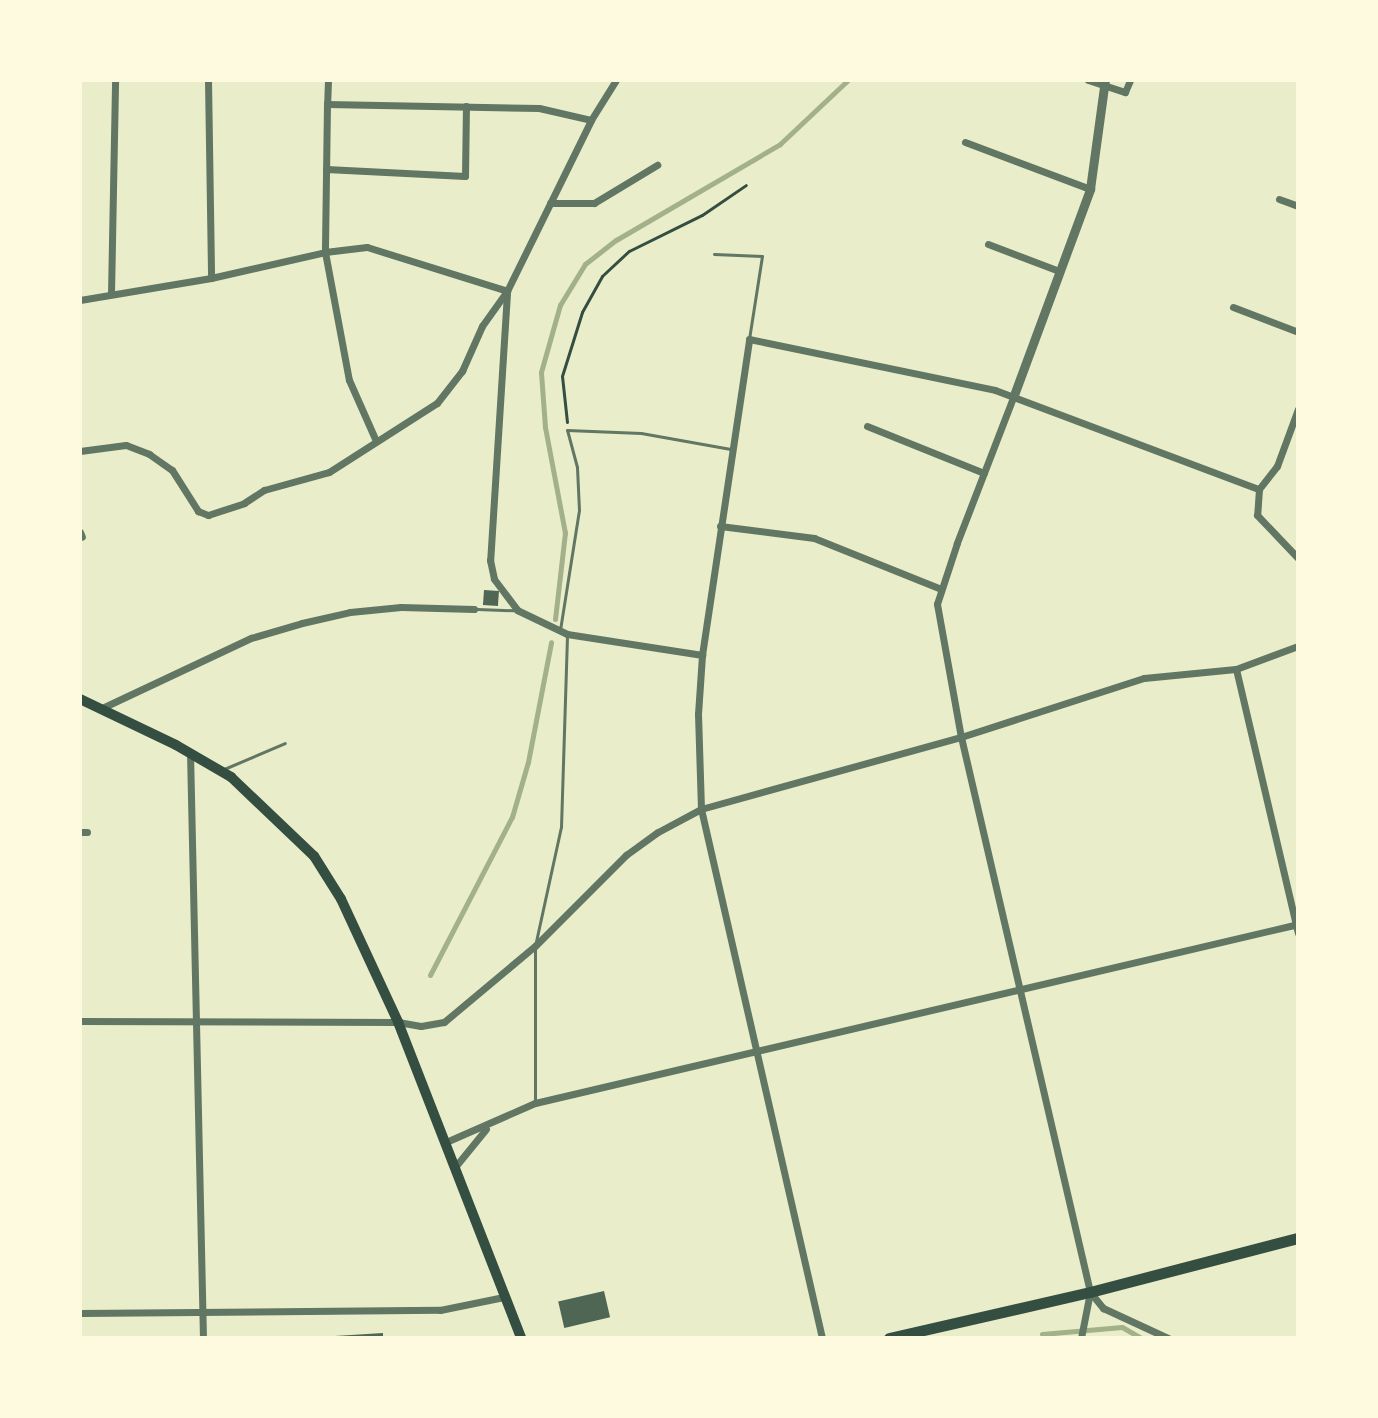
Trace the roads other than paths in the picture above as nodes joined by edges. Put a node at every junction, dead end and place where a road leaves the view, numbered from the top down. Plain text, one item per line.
1 (115, 80) edge
2 (208, 80) edge
3 (328, 80) edge
4 (616, 80) edge
5 (1088, 80) edge
6 (1130, 80) edge
7 (1105, 83) edge
8 (327, 104) junction
9 (466, 106) junction
10 (591, 120) junction
11 (965, 142) dead end
12 (657, 165) dead end
13 (326, 169) junction
14 (1090, 189) junction
15 (1279, 199) dead end
16 (550, 203) junction
17 (1298, 206) edge
18 (988, 244) dead end
19 (325, 252) junction
20 (714, 254) dead end
21 (1059, 271) junction
22 (211, 278) junction
23 (507, 291) junction
24 (111, 294) junction
25 (80, 300) edge
26 (1233, 307) dead end
27 (1298, 332) edge
28 (749, 339) junction
29 (1014, 395) junction
30 (1298, 409) edge
31 (867, 426) dead end
32 (376, 441) junction
33 (731, 449) junction
34 (80, 451) edge
35 (984, 473) junction
36 (1259, 489) junction
37 (720, 526) junction
38 (1298, 558) edge
39 (941, 589) junction
40 (474, 609) joint
41 (517, 610) junction
42 (563, 632) junction
43 (1298, 646) edge
44 (702, 655) junction
45 (1236, 669) junction
46 (80, 699) edge
47 (102, 708) junction
48 (961, 737) junction
49 (285, 743) dead end
50 (190, 752) junction
51 (221, 771) junction
52 (701, 809) junction
53 (1297, 927) edge
54 (535, 946) junction
55 (1022, 990) junction
56 (80, 1021) edge
57 (197, 1021) junction
58 (398, 1022) junction
59 (756, 1051) junction
60 (535, 1103) junction
61 (487, 1127) junction
62 (446, 1142) junction
63 (455, 1167) junction
64 (1298, 1238) edge
65 (1090, 1292) junction
66 (504, 1297) junction
67 (203, 1311) junction
68 (80, 1313) edge
69 (203, 1338) edge
70 (521, 1338) edge
71 (822, 1338) edge
72 (889, 1338) edge
73 (1081, 1338) edge
74 (1168, 1338) edge

1 - 24 street
2 - 22 street
3 - 8 street
4 - 10 street
5 - 7 street
6 - 7 street
7 - 14 street
8 - 9 street
8 - 13 street
9 - 10 street
9 - 13 street
10 - 16 street
11 - 14 street
12 - 16 street
13 - 19 street
14 - 21 street
15 - 17 street
16 - 23 street
18 - 21 street
19 - 22 street
19 - 23 street
19 - 32 street
20 - 28 lane
21 - 29 street
22 - 24 street
23 - 32 street
23 - 41 street
24 - 25 street
26 - 27 street
28 - 29 street
28 - 33 street
29 - 35 street
29 - 36 street
30 - 36 street
31 - 35 street
32 - 34 street
33 - 37 street
33 - 42 lane
35 - 39 street
36 - 38 street
37 - 39 street
37 - 44 street
39 - 48 street
40 - 41 lane
40 - 47 street
41 - 42 street
42 - 44 street
42 - 54 lane
43 - 45 street
44 - 52 street
45 - 48 street
45 - 53 street
46 - 47 main road
47 - 50 main road
48 - 52 street
48 - 55 street
49 - 51 lane
50 - 51 main road
50 - 57 street
51 - 58 main road
52 - 54 street
52 - 59 street
53 - 55 street
54 - 58 street
54 - 60 lane
55 - 59 street
55 - 65 street
56 - 57 street
57 - 58 street
57 - 67 street
58 - 62 main road
59 - 60 street
59 - 71 street
60 - 61 street
61 - 62 street
61 - 63 street
62 - 63 main road
63 - 66 main road
64 - 65 main road
65 - 72 main road
65 - 73 street
65 - 74 street
66 - 67 street
66 - 70 main road
67 - 68 street
67 - 69 street

